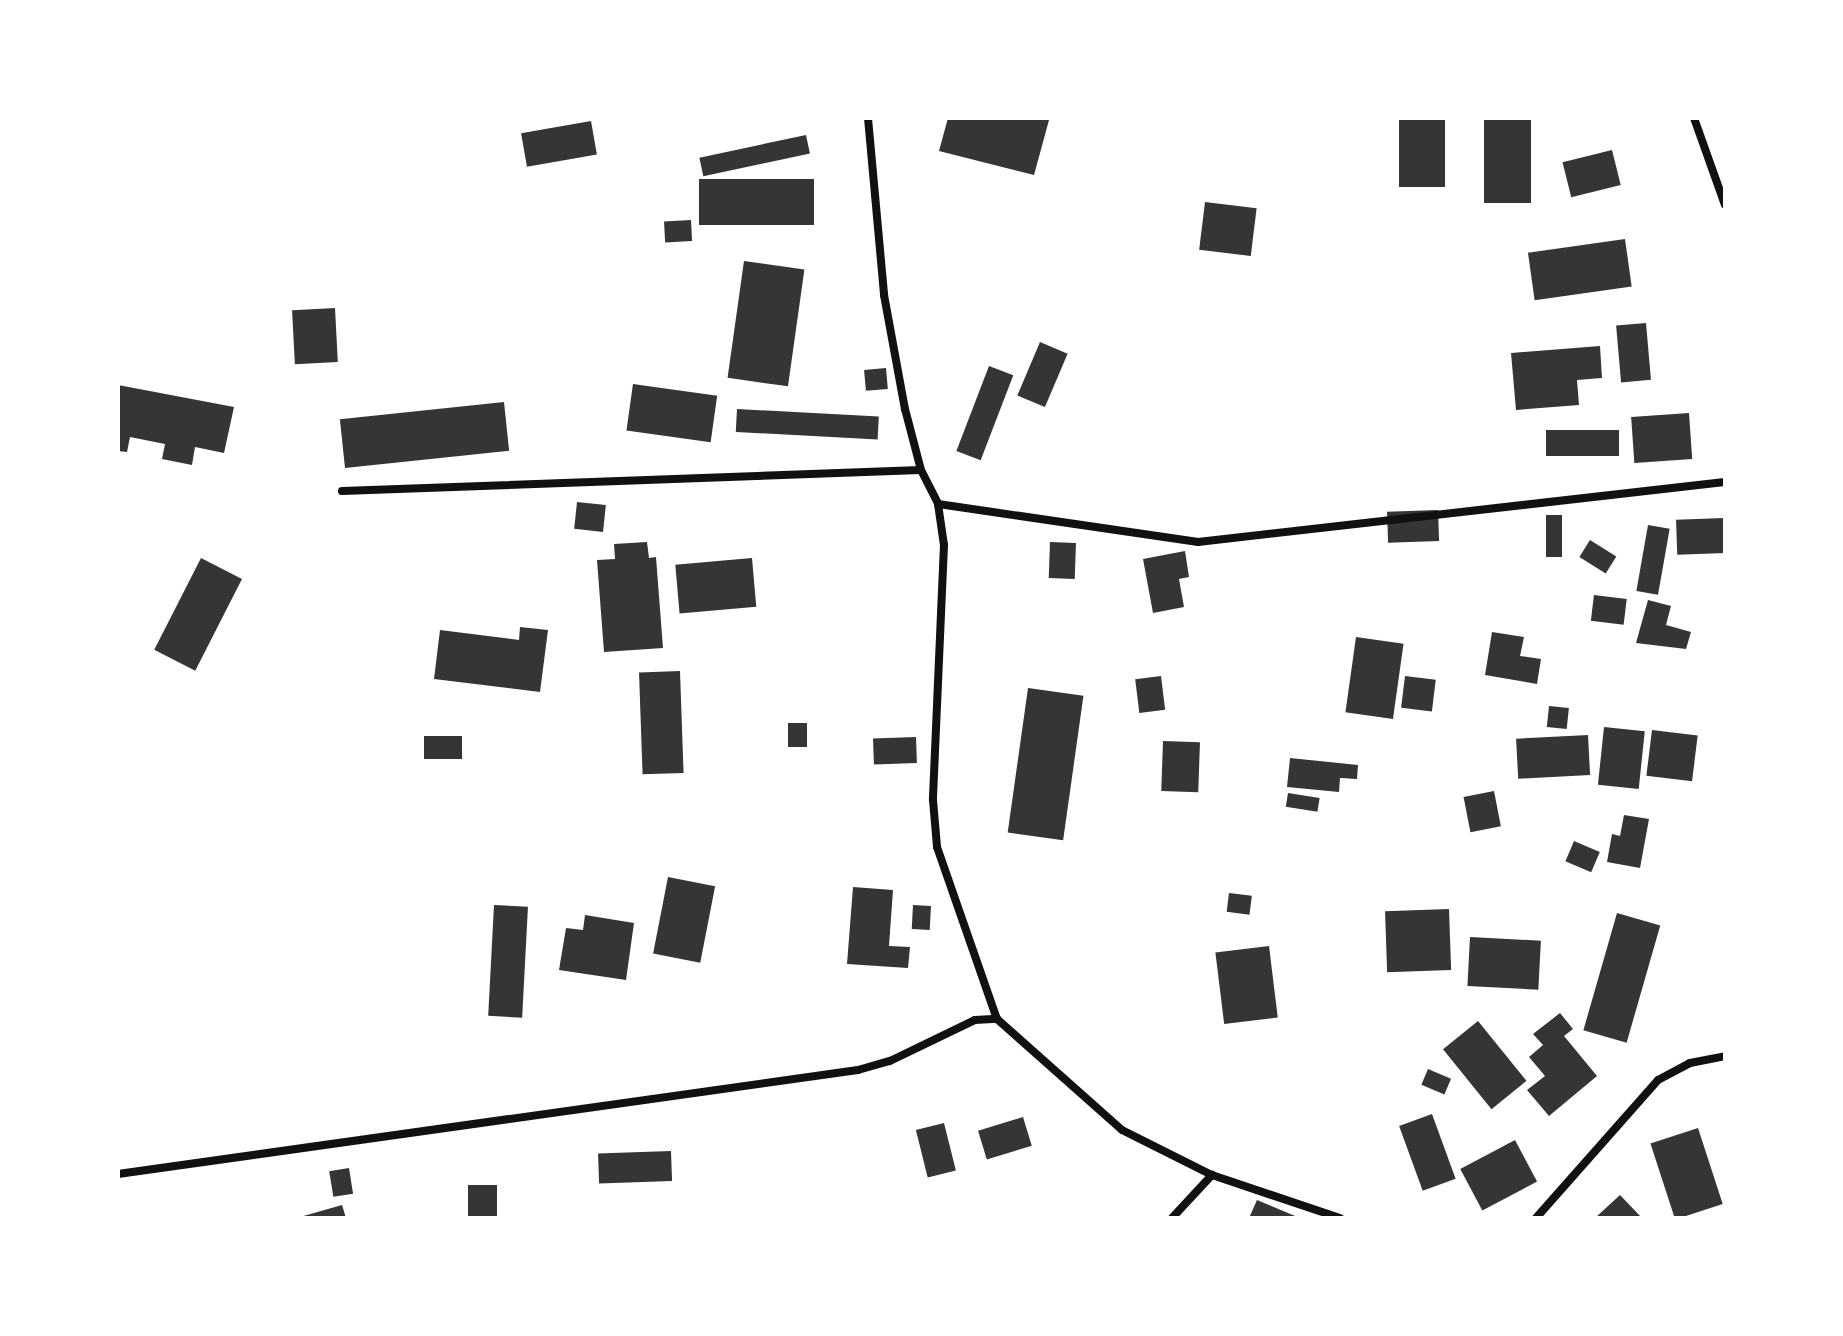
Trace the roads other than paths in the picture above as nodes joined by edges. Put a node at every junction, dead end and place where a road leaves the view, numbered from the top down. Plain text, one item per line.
1 (868, 118) edge
2 (1694, 118) edge
3 (1725, 205) edge
4 (921, 470) junction
5 (1725, 482) edge
6 (342, 491) dead end
7 (938, 504) junction
8 (997, 1019) junction
9 (1725, 1056) edge
10 (118, 1174) edge
11 (1212, 1175) junction
12 (1172, 1218) edge
13 (1340, 1218) edge
14 (1536, 1218) edge

1 - 4 street
2 - 3 street
4 - 6 street
4 - 7 street
5 - 7 street
7 - 8 street
8 - 10 street
8 - 11 street
9 - 14 street
11 - 12 street
11 - 13 street

